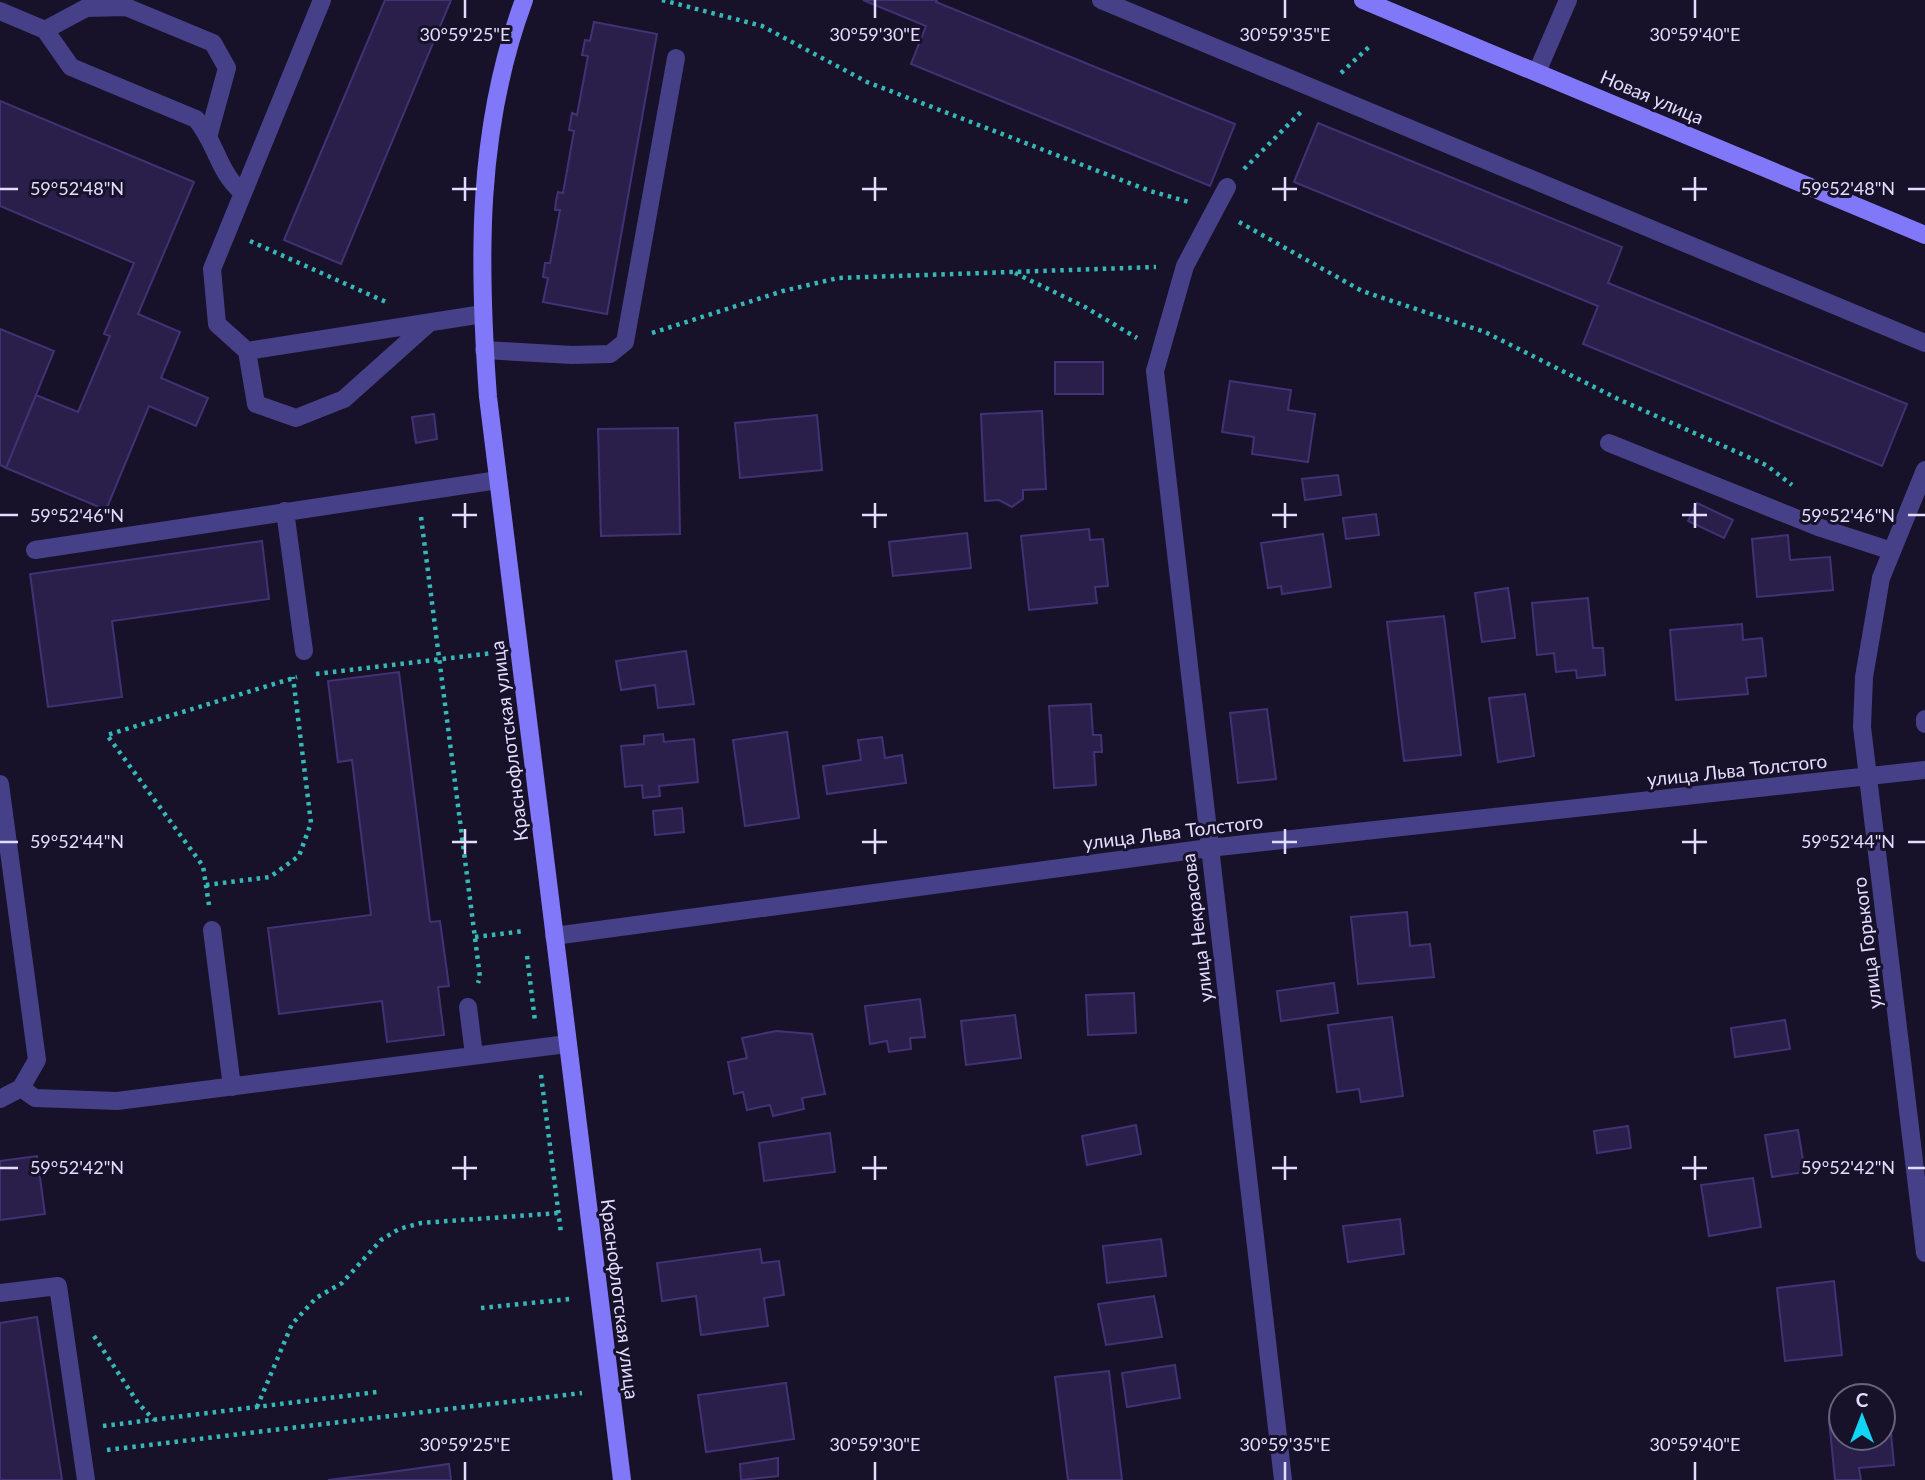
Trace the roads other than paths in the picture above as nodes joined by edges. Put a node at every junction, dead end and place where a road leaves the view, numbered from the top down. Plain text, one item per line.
1 (322, 0) edge
2 (524, 0) edge
3 (1101, 0) edge
4 (1363, 0) edge
5 (1568, 0) edge
6 (0, 11) edge
7 (45, 30) junction
8 (676, 58) dead end
9 (1537, 72) junction
10 (209, 134) junction
11 (1227, 187) road end
12 (242, 191) junction
13 (1925, 235) edge
14 (483, 314) junction
15 (430, 323) junction
16 (1925, 343) edge
17 (484, 349) junction
18 (247, 351) junction
19 (1609, 443) dead end
20 (1925, 470) edge
21 (498, 480) junction
22 (285, 511) junction
23 (35, 550) dead end
24 (1892, 551) junction
25 (304, 651) road end
26 (1925, 770) edge
27 (1868, 776) junction
28 (0, 784) edge
29 (1209, 848) junction
30 (212, 930) road end
31 (554, 936) junction
32 (468, 1007) road end
33 (567, 1044) junction
34 (474, 1055) junction
35 (232, 1087) junction
36 (21, 1088) junction
37 (0, 1099) edge
38 (1925, 1253) edge
39 (0, 1293) edge
40 (86, 1480) edge
41 (622, 1480) edge
42 (1283, 1480) edge

1 - 12 street
2 - 14 street, Краснофлотская улица
3 - 16 street
4 - 9 street, Новая улица
5 - 9 street
6 - 7 street
7 - 10 street
7 - 10 street
8 - 17 street
9 - 13 street, Новая улица
10 - 12 street
11 - 29 street, улица Некрасова
12 - 18 street
14 - 15 street
14 - 17 street, Краснофлотская улица
15 - 18 street
15 - 18 street
17 - 21 street, Краснофлотская улица
19 - 24 street
20 - 24 street, улица Горького
21 - 22 street
21 - 31 street, Краснофлотская улица
22 - 23 street
22 - 25 street
24 - 27 street, улица Горького
26 - 27 street, улица Льва Толстого
27 - 29 street, улица Льва Толстого
27 - 38 street, улица Горького
28 - 36 street
29 - 31 street, улица Льва Толстого
29 - 42 street, улица Некрасова
30 - 35 street
31 - 33 street, Краснофлотская улица
32 - 34 street
33 - 34 street
33 - 41 street, Краснофлотская улица
34 - 35 street
35 - 36 street
36 - 37 street
39 - 40 street

